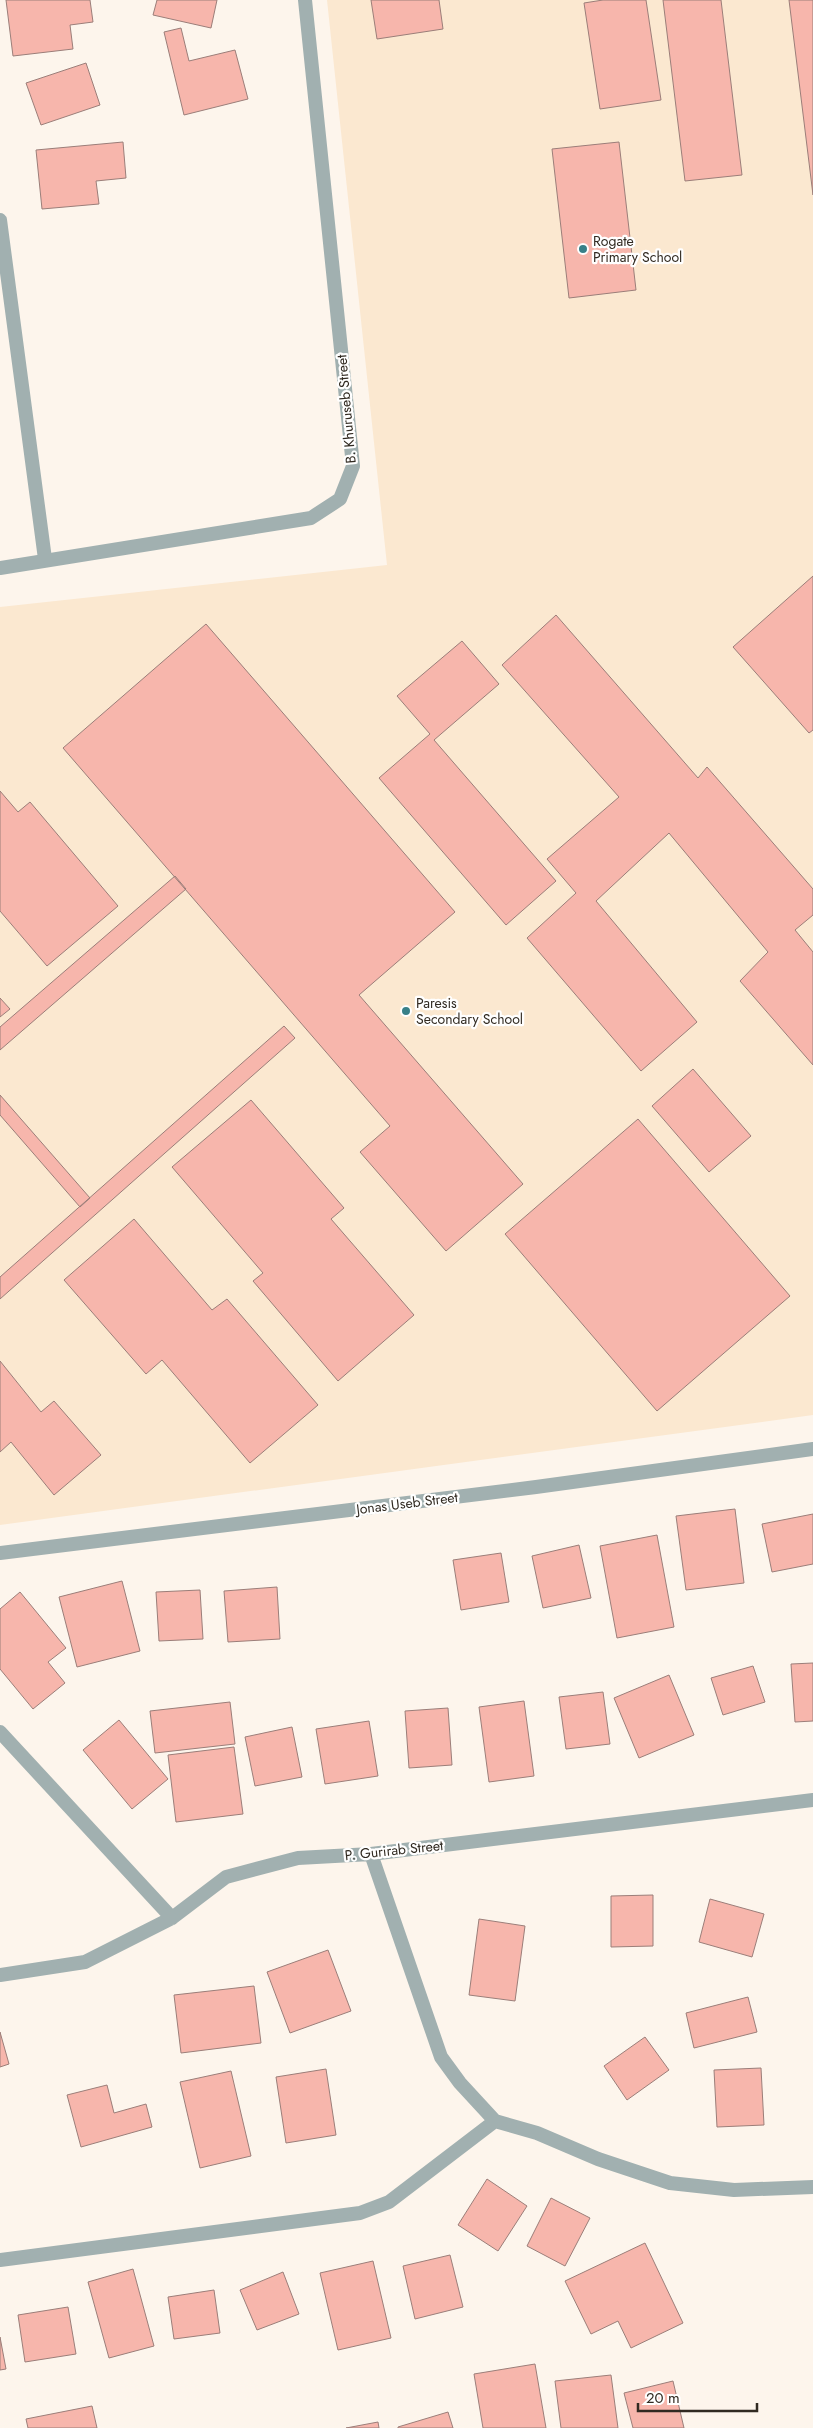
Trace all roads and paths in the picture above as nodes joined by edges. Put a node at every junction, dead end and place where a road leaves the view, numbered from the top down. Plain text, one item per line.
1 (305, 0) edge
2 (0, 220) edge
3 (45, 559) junction
4 (0, 568) edge
5 (813, 1449) edge
6 (0, 1553) edge
7 (0, 1732) edge
8 (813, 1800) edge
9 (371, 1854) junction
10 (172, 1918) junction
11 (0, 1975) edge
12 (495, 2121) junction
13 (813, 2187) edge
14 (0, 2260) edge

1 - 3 street, B. Khuruseb Street
2 - 3 street
3 - 4 street, B. Khuruseb Street
5 - 6 street, Jonas Useb Street
7 - 10 street
8 - 9 street, P. Gurirab Street
9 - 10 street, P. Gurirab Street
9 - 12 street
10 - 11 street, P. Gurirab Street
12 - 13 street
12 - 14 street

